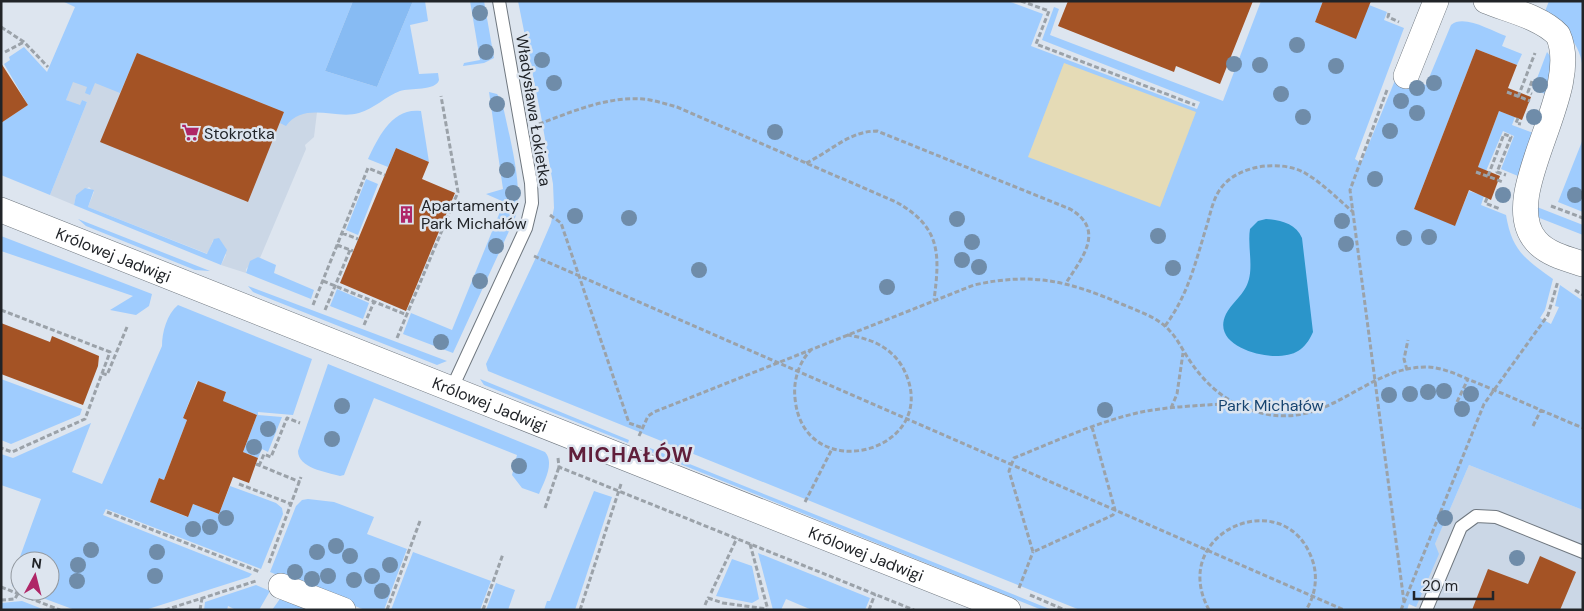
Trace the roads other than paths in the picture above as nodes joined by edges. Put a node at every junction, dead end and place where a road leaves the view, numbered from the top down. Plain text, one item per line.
1 (499, 1) edge
2 (1436, 1) edge
3 (1486, 1) edge
4 (1397, 81) road end
5 (1, 210) edge
6 (1583, 264) edge
7 (452, 388) junction
8 (1583, 552) edge
9 (270, 580) road end
10 (1013, 600) edge
11 (343, 610) edge
12 (1426, 610) edge

1 - 7 lane, Władysława Łokietka
2 - 4 street
3 - 6 street
5 - 7 street, Królowej Jadwigi
7 - 10 street, Królowej Jadwigi
8 - 12 lane
9 - 11 street

